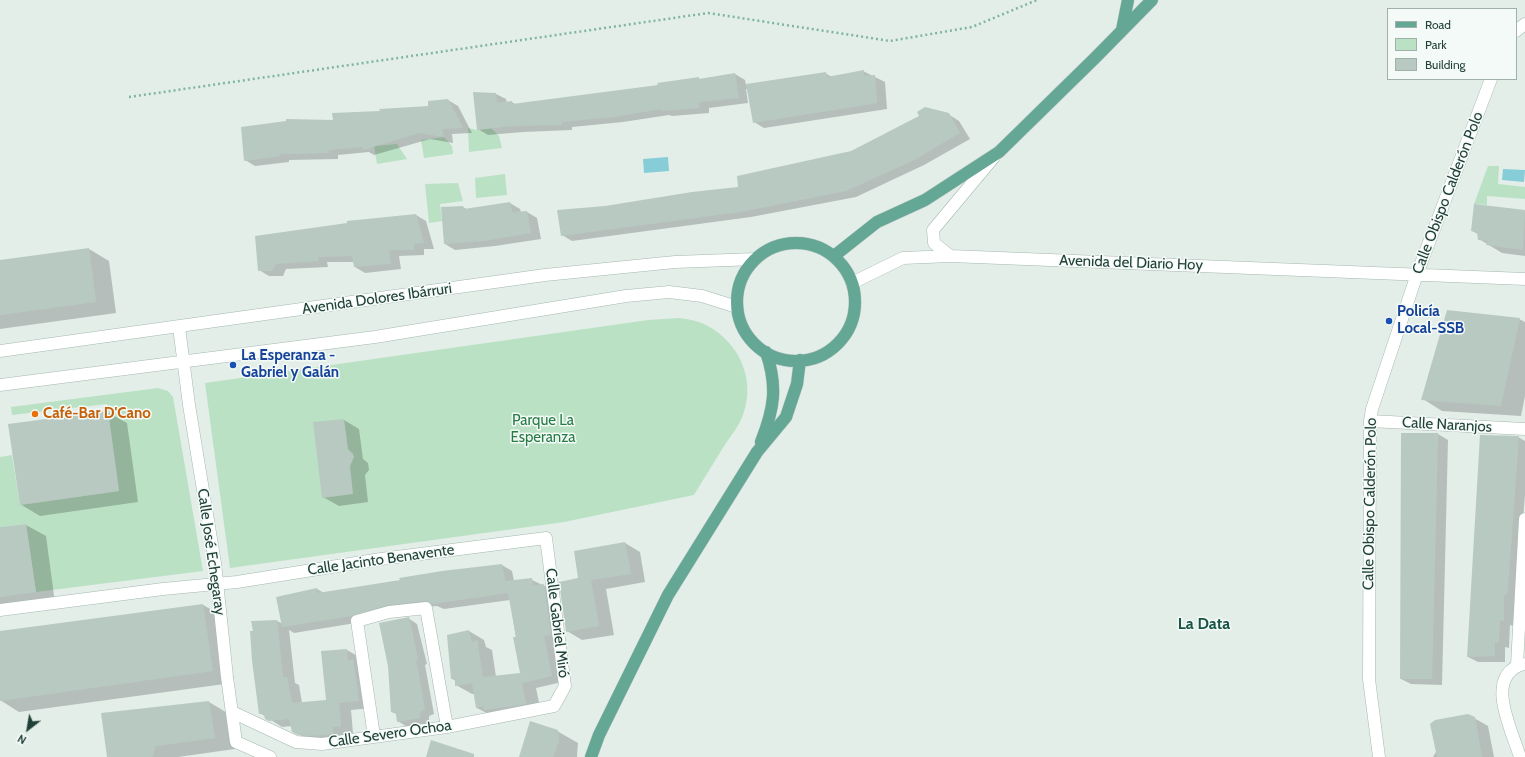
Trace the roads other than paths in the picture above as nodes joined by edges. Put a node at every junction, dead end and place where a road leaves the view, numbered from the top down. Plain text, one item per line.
1 (1128, 0) edge
2 (1152, 0) edge
3 (1525, 24) edge
4 (1122, 30) junction
5 (1517, 30) edge
6 (1491, 80) edge
7 (998, 152) junction
8 (834, 256) junction
9 (950, 256) junction
10 (755, 259) junction
11 (1417, 274) junction
12 (1525, 279) edge
13 (852, 283) junction
14 (737, 307) junction
15 (179, 327) junction
16 (0, 351) edge
17 (766, 352) junction
18 (800, 360) junction
19 (183, 362) junction
20 (0, 385) edge
21 (1370, 421) junction
22 (1525, 429) edge
23 (757, 452) junction
24 (1525, 520) edge
25 (546, 538) joint
26 (217, 583) junction
27 (0, 610) edge
28 (1521, 664) edge
29 (554, 706) joint
30 (232, 712) junction
31 (447, 727) junction
32 (374, 736) junction
33 (270, 757) edge
34 (591, 757) edge
35 (1379, 757) edge
36 (1520, 757) edge

1 - 4 main road
2 - 4 main road
3 - 5 street
4 - 7 main road
6 - 11 street, Calle Obispo Calderón Polo
7 - 8 main road
7 - 9 street
8 - 10 main road
8 - 13 main road
9 - 11 street, Avenida del Diario Hoy
9 - 13 street, Avenida del Diario Hoy
10 - 14 main road
10 - 15 street, Avenida Dolores Ibárruri
11 - 12 street, Avenida del Diario Hoy
11 - 21 street, Calle Obispo Calderón Polo
13 - 18 main road
14 - 17 main road
14 - 19 street
15 - 16 street, Avenida Dolores Ibárruri
15 - 19 street, Calle José Echegaray
17 - 18 main road
17 - 23 main road
18 - 23 main road
19 - 20 street
19 - 26 street, Calle José Echegaray
21 - 22 street, Calle Naranjos
21 - 35 street, Calle Obispo Calderón Polo
23 - 34 main road
24 - 28 street
25 - 26 street, Calle Jacinto Benavente
25 - 29 street, Calle Gabriel Miró
26 - 27 street, Calle Jacinto Benavente
26 - 30 street, Calle José Echegaray
28 - 36 street
29 - 31 street, Calle Severo Ochoa
30 - 32 street, Calle Severo Ochoa
30 - 33 street, Calle José Echegaray
31 - 32 street, Calle Severo Ochoa
31 - 32 street

